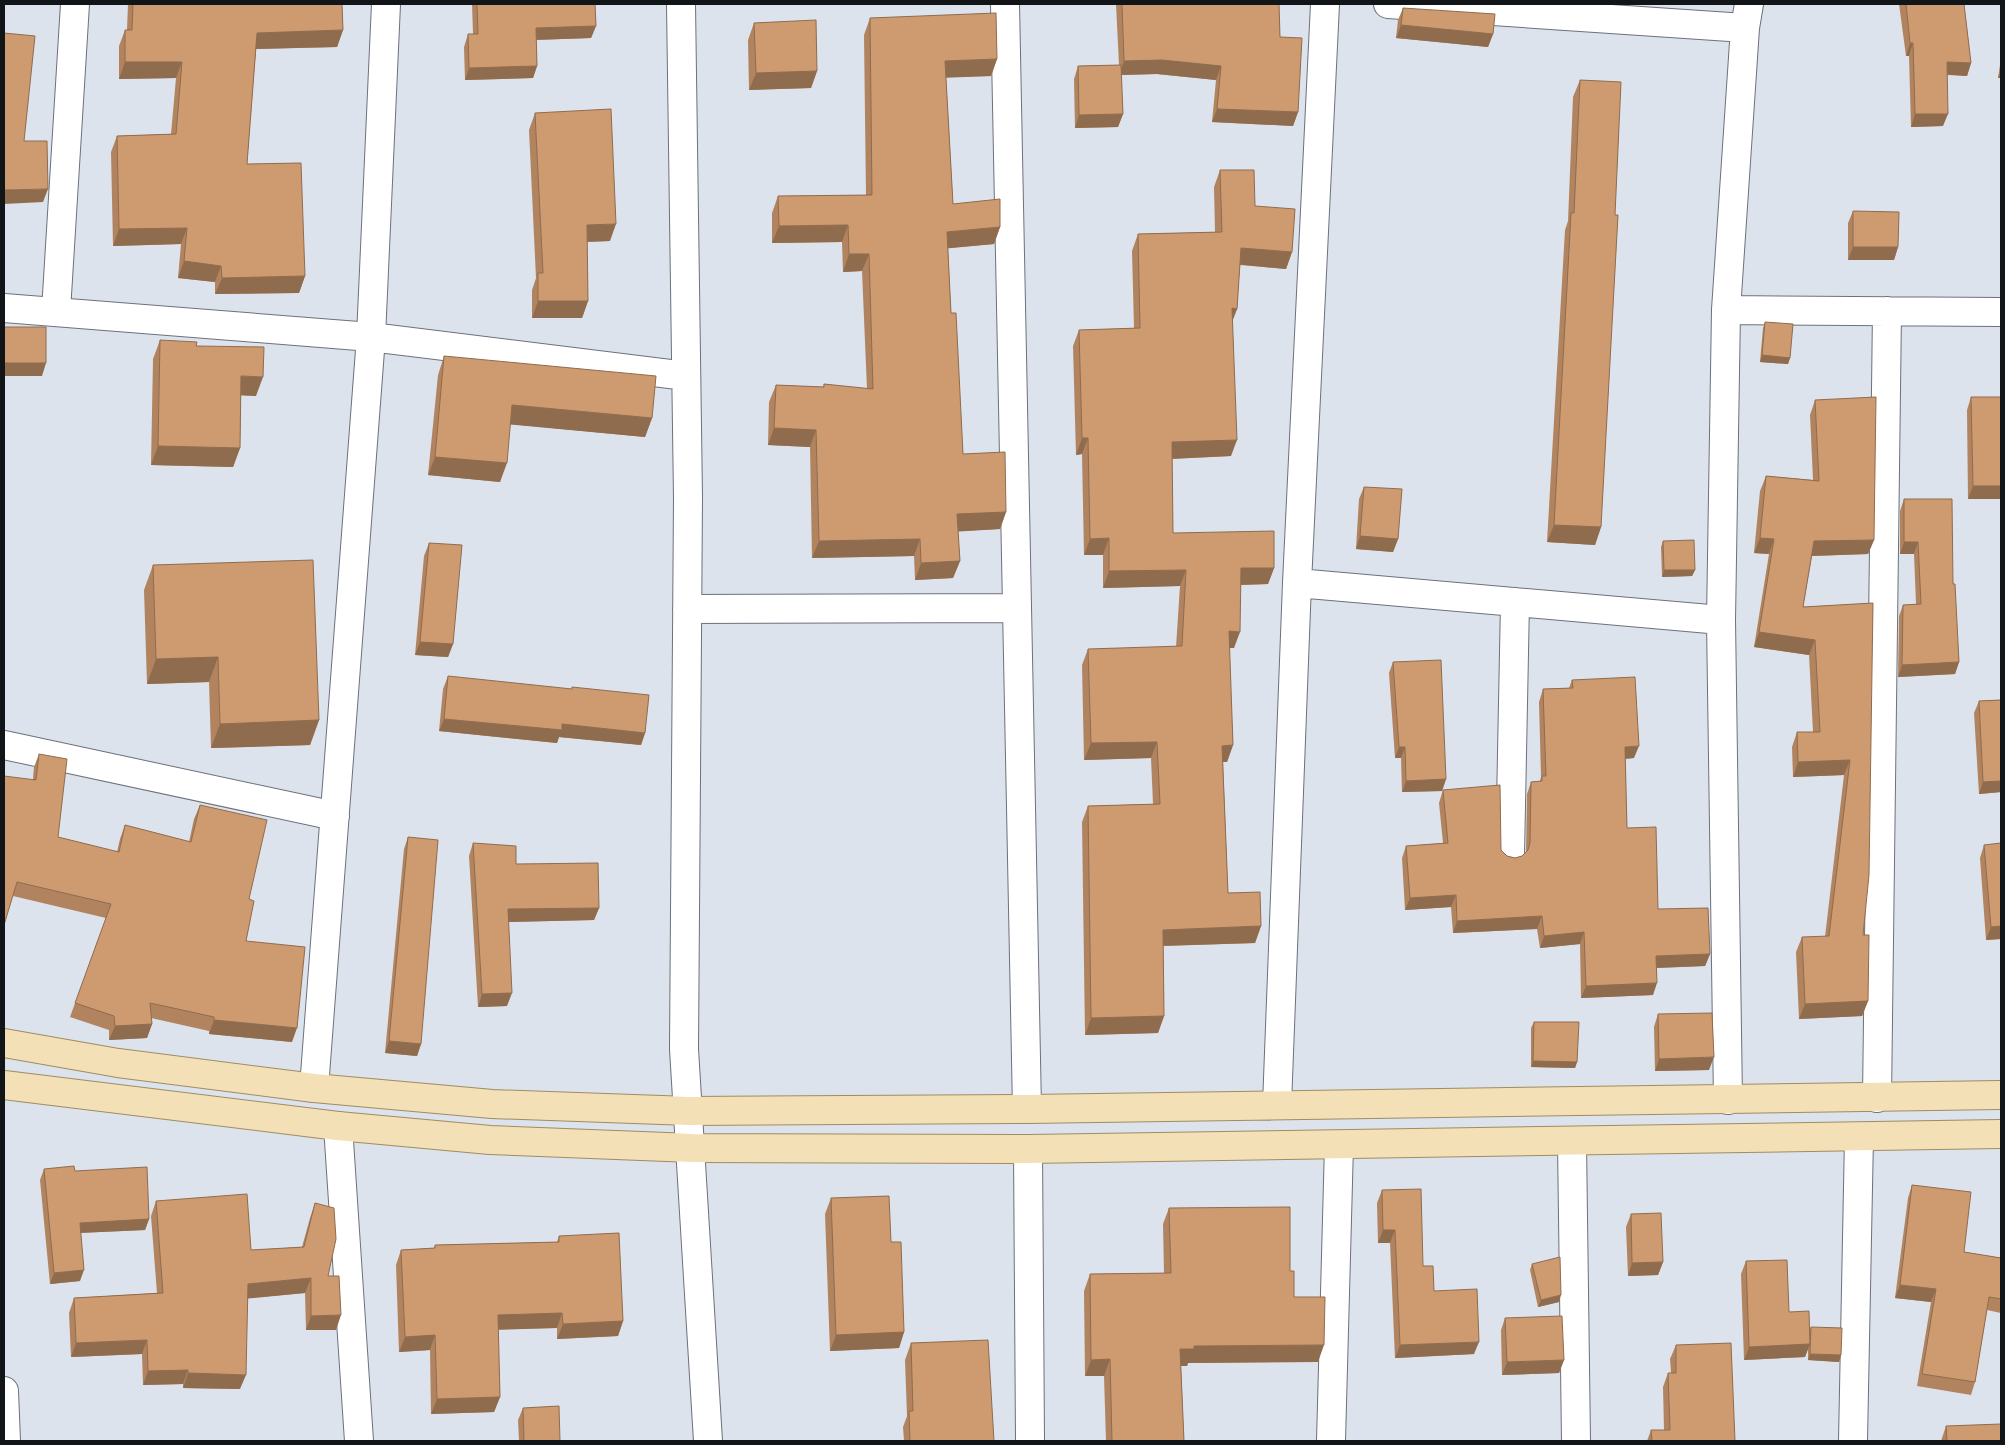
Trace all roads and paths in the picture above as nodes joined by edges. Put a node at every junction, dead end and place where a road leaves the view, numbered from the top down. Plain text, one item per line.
1 (75, 4) edge
2 (386, 4) edge
3 (681, 4) edge
4 (1005, 4) edge
5 (1325, 4) edge
6 (1388, 4) edge
7 (1747, 16) edge
8 (4, 308) edge
9 (1726, 310) junction
10 (56, 311) junction
11 (1887, 311) junction
12 (2001, 312) edge
13 (371, 338) junction
14 (686, 376) junction
15 (1297, 583) junction
16 (1514, 602) junction
17 (1017, 608) junction
18 (687, 609) junction
19 (1722, 620) junction
20 (4, 745) edge
21 (335, 816) junction
22 (1510, 855) edge
23 (4, 1043) edge
24 (4, 1085) edge
25 (314, 1088) junction
26 (2001, 1095) edge
27 (1877, 1098) junction
28 (1728, 1100) junction
29 (1278, 1106) junction
30 (1027, 1109) junction
31 (689, 1111) junction
32 (338, 1126) junction
33 (2001, 1134) edge
34 (1859, 1137) junction
35 (1572, 1142) junction
36 (1339, 1146) junction
37 (692, 1148) junction
38 (1028, 1149) junction
39 (4, 1405) edge
40 (6, 1441) edge
41 (358, 1441) edge
42 (708, 1441) edge
43 (1030, 1441) edge
44 (1331, 1441) edge
45 (1576, 1441) edge
46 (1853, 1441) edge

1 - 10 street
2 - 13 street
3 - 14 street
4 - 17 street
5 - 15 street
6 - 7 street
7 - 9 street
8 - 10 street
9 - 11 street
9 - 19 street
10 - 13 street
11 - 12 street
11 - 27 street
13 - 14 street
13 - 21 street
14 - 18 street
15 - 16 street
15 - 29 street
16 - 19 street
16 - 22 street
17 - 18 street
17 - 30 street
18 - 31 street
19 - 28 street
20 - 21 street
21 - 25 street
23 - 25 main road
24 - 32 main road
25 - 31 main road
26 - 27 main road
27 - 28 main road
28 - 29 main road
29 - 30 main road
30 - 31 main road
31 - 37 street
32 - 37 main road
32 - 41 street
33 - 34 main road
34 - 35 main road
34 - 46 street
35 - 36 main road
35 - 45 street
36 - 38 main road
36 - 44 street
37 - 38 main road
37 - 42 street
38 - 43 street
39 - 40 street

